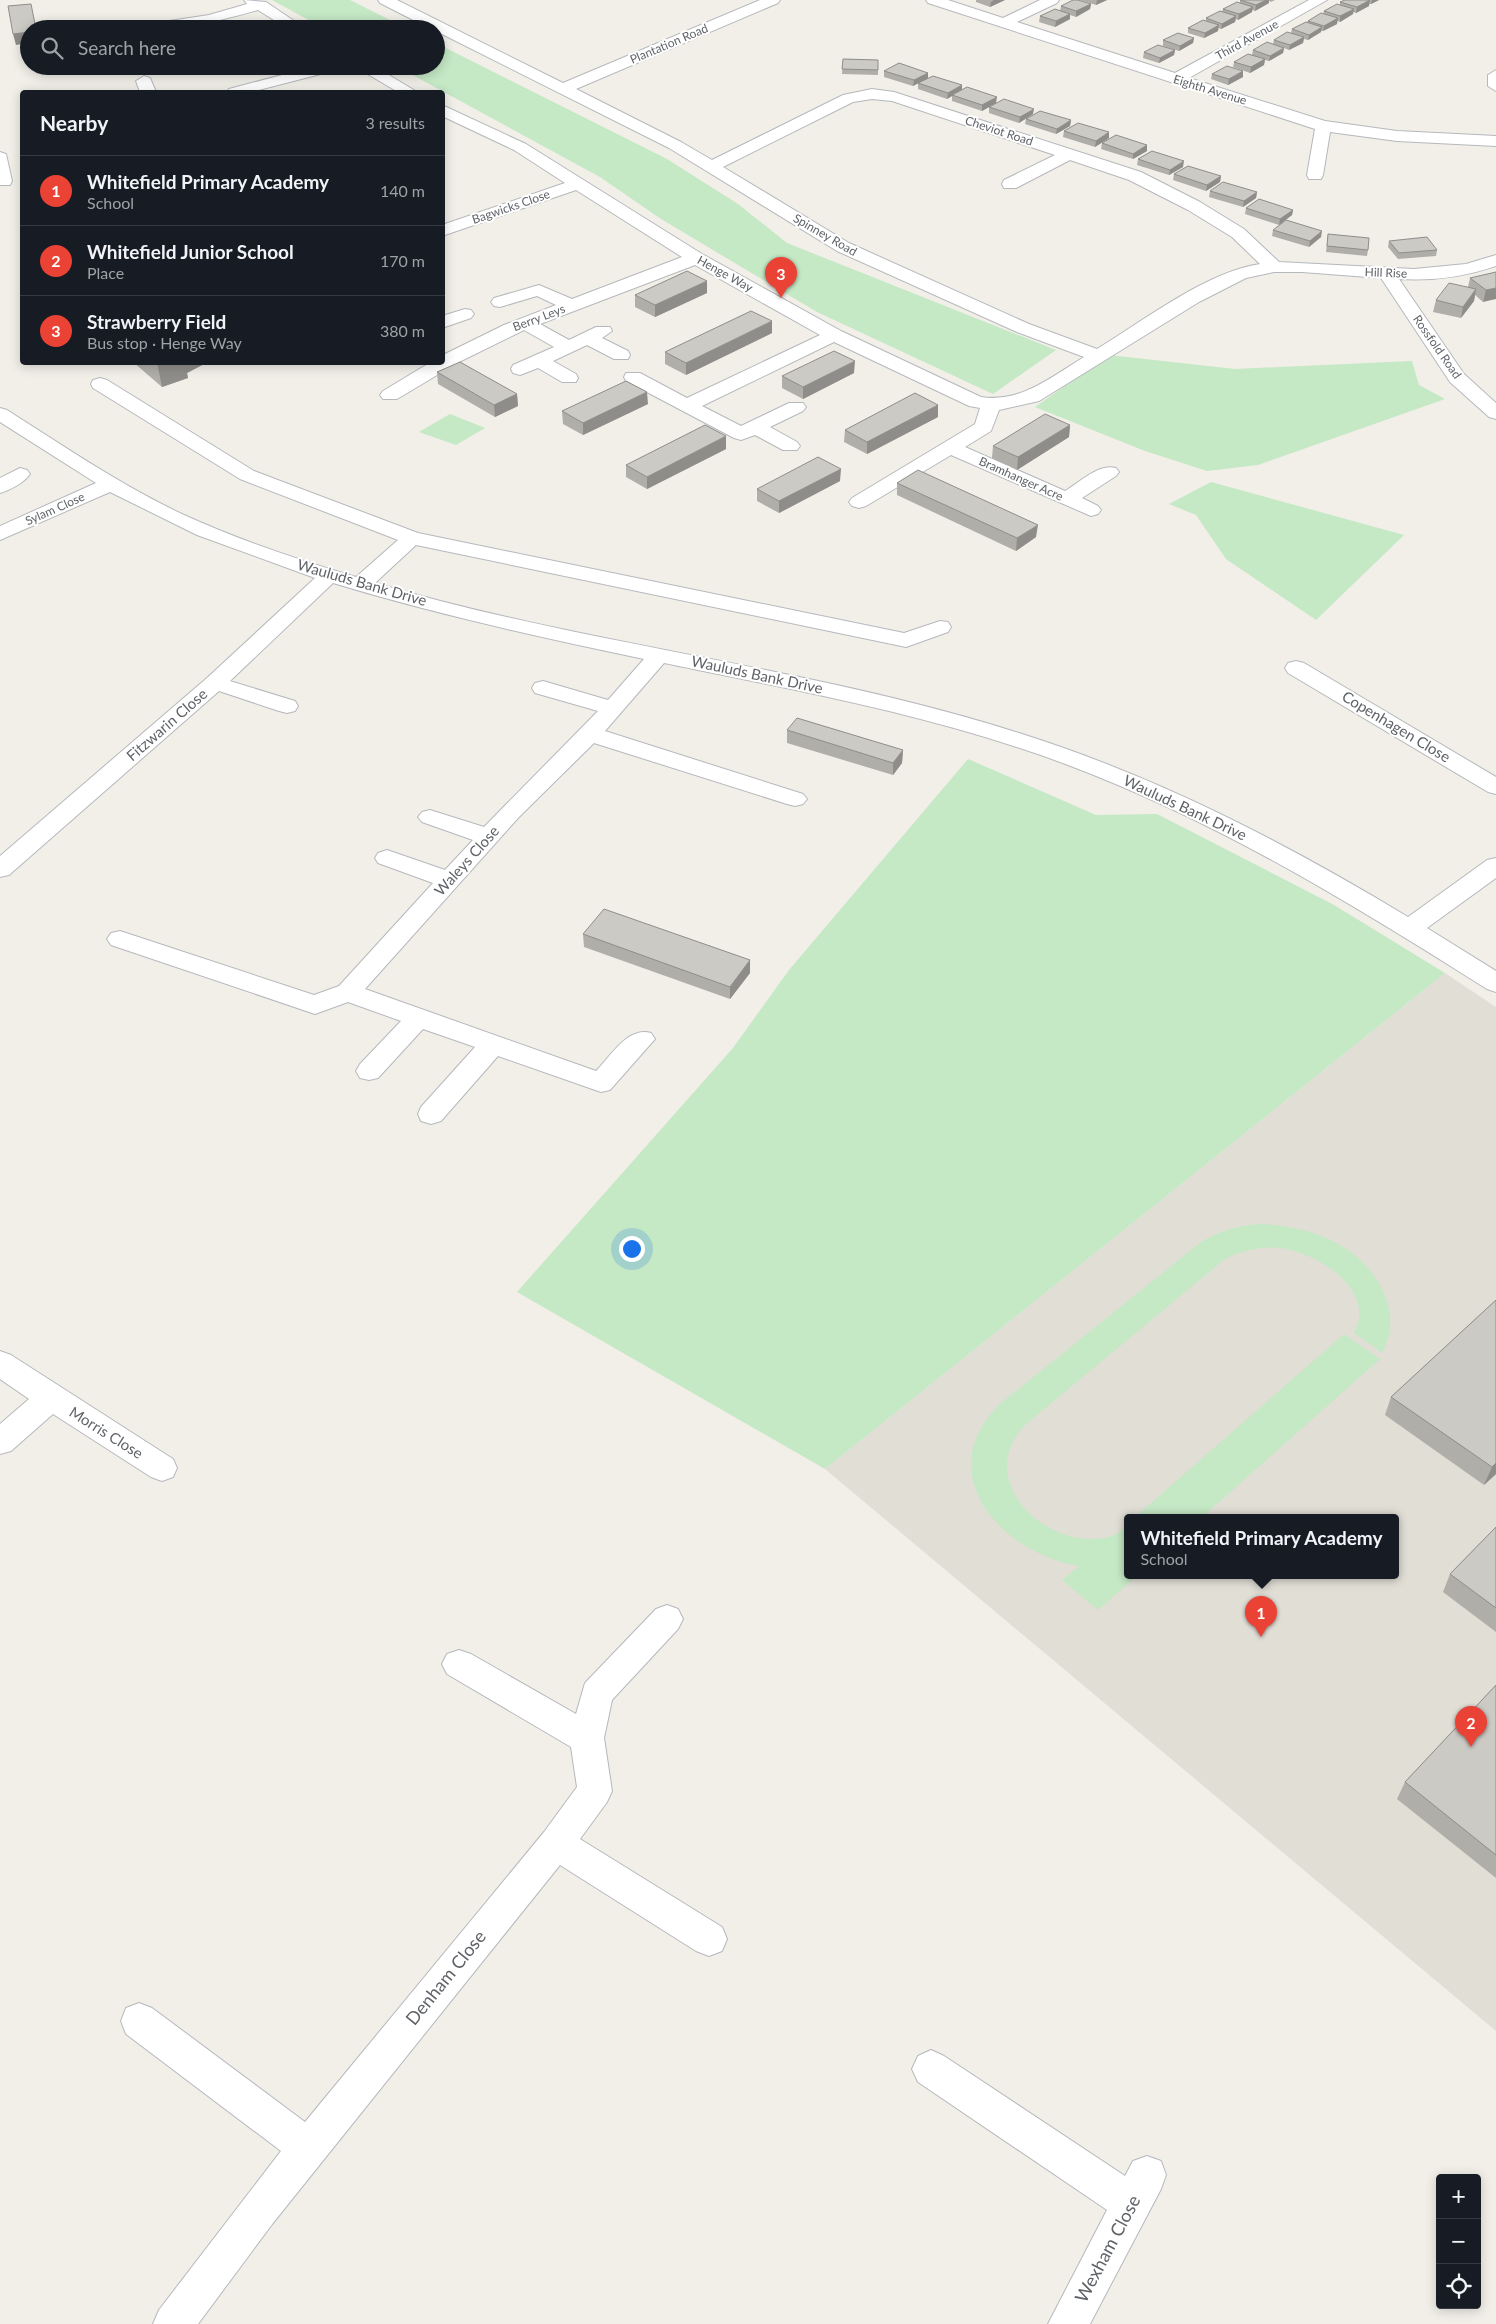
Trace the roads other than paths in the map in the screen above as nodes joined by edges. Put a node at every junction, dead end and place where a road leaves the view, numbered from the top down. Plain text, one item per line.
1 (385, 0) edge
2 (773, 0) edge
3 (933, 0) edge
4 (1052, 0) edge
5 (1320, 0) edge
6 (256, 3) edge
7 (204, 20) edge
8 (285, 20) edge
9 (426, 20) edge
10 (1004, 24) junction
11 (445, 29) edge
12 (306, 75) edge
13 (378, 75) edge
14 (1496, 75) edge
15 (1175, 79) junction
16 (1496, 86) edge
17 (565, 88) junction
18 (245, 90) edge
19 (405, 90) edge
20 (445, 112) edge
21 (460, 119) junction
22 (445, 123) edge
23 (1323, 126) junction
24 (1496, 142) edge
25 (1070, 154) junction
26 (0, 157) edge
27 (711, 167) junction
28 (1315, 176) dead end
29 (4, 181) dead end
30 (580, 184) junction
31 (1010, 184) dead end
32 (445, 230) edge
33 (696, 258) junction
34 (1496, 260) edge
35 (1274, 267) junction
36 (1386, 274) junction
37 (500, 302) dead end
38 (571, 306) junction
39 (465, 314) dead end
40 (445, 322) edge
41 (525, 323) junction
42 (834, 335) junction
43 (568, 347) junction
44 (447, 354) edge
45 (621, 356) dead end
46 (1099, 356) junction
47 (538, 360) junction
48 (432, 365) edge
49 (520, 369) dead end
50 (633, 377) dead end
51 (569, 378) dead end
52 (100, 384) dead end
53 (390, 395) dead end
54 (991, 404) junction
55 (687, 406) junction
56 (796, 407) dead end
57 (1496, 413) edge
58 (0, 414) edge
59 (748, 431) junction
60 (790, 446) dead end
61 (951, 448) junction
62 (1109, 472) dead end
63 (20, 474) dead end
64 (111, 484) junction
65 (0, 487) edge
66 (1067, 499) junction
67 (859, 502) dead end
68 (1091, 510) dead end
69 (4, 529) edge
70 (412, 538) junction
71 (329, 576) junction
72 (360, 585) junction
73 (940, 627) dead end
74 (660, 654) junction
75 (1296, 668) dead end
76 (215, 683) junction
77 (543, 688) dead end
78 (287, 706) dead end
79 (611, 708) junction
80 (590, 734) junction
81 (1496, 786) edge
82 (795, 799) dead end
83 (430, 817) dead end
84 (489, 837) junction
85 (387, 858) dead end
86 (1496, 866) edge
87 (0, 869) edge
88 (450, 880) junction
89 (1410, 928) junction
90 (120, 939) dead end
91 (1496, 983) edge
92 (348, 992) junction
93 (418, 1017) junction
94 (642, 1039) dead end
95 (493, 1044) junction
96 (370, 1071) dead end
97 (431, 1114) dead end
98 (0, 1362) edge
99 (50, 1398) junction
100 (0, 1442) edge
101 (162, 1468) dead end
102 (667, 1619) dead end
103 (459, 1664) dead end
104 (587, 1738) junction
105 (556, 1843) junction
106 (709, 1939) dead end
107 (139, 2021) dead end
108 (931, 2069) dead end
109 (308, 2148) junction
110 (173, 2324) edge
111 (1068, 2324) edge

1 - 9 street, Spinney Road
2 - 17 street, Plantation Road
3 - 10 street, Eighth Avenue
4 - 10 street
5 - 15 street, Third Avenue
6 - 7 street
6 - 8 street
10 - 15 street, Eighth Avenue
11 - 17 street, Spinney Road
12 - 18 street
13 - 19 street
14 - 16 street
15 - 23 street, Eighth Avenue
17 - 27 street, Spinney Road
20 - 21 street, Henge Way
21 - 22 street
21 - 30 street, Henge Way
23 - 24 street, Eighth Avenue
23 - 28 street
25 - 27 street, Cheviot Road
25 - 31 street
25 - 35 street, Cheviot Road
26 - 29 street
27 - 46 street, Spinney Road
30 - 32 street, Bagwicks Close
30 - 33 street, Henge Way
33 - 38 street, Berry Leys
33 - 42 street, Henge Way
34 - 36 street, Hill Rise
35 - 36 street, Hill Rise
35 - 46 street
36 - 57 street, Rossfold Road
37 - 38 street
38 - 41 street, Berry Leys
39 - 40 street
41 - 43 street
41 - 44 street, Berry Leys
42 - 54 street, Henge Way
42 - 55 street
43 - 45 street
43 - 47 street
46 - 54 street, Henge Way
47 - 49 street
47 - 51 street
48 - 53 street, Berry Leys
50 - 55 street
52 - 70 street
54 - 61 street, Bramhanger Acre
55 - 59 street
56 - 59 street
58 - 64 street, Wauluds Bank Drive
59 - 60 street
61 - 66 street, Bramhanger Acre
61 - 67 street, Bramhanger Acre
62 - 66 street
63 - 65 street
64 - 69 street, Sylam Close
64 - 71 street, Wauluds Bank Drive
66 - 68 street, Bramhanger Acre
70 - 72 street
70 - 73 street
71 - 72 street, Wauluds Bank Drive
71 - 76 street, Fitzwarin Close
72 - 74 street, Wauluds Bank Drive
74 - 79 street, Waleys Close
74 - 89 street, Wauluds Bank Drive
75 - 81 street, Copenhagen Close
76 - 78 street
76 - 87 street, Fitzwarin Close
77 - 79 street
79 - 80 street, Waleys Close
80 - 82 street
80 - 84 street, Waleys Close
83 - 84 street
84 - 88 street, Waleys Close
85 - 88 street
86 - 89 street
88 - 92 street, Waleys Close
89 - 91 street, Wauluds Bank Drive
90 - 92 street, Waleys Close
92 - 93 street
93 - 95 street
93 - 96 street
94 - 95 street
95 - 97 street
98 - 99 street, Morris Close
99 - 100 street
99 - 101 street, Morris Close
102 - 104 street, Denham Close
103 - 104 street
104 - 105 street, Denham Close
105 - 106 street
105 - 109 street, Denham Close
107 - 109 street
108 - 111 street, Wexham Close
109 - 110 street, Denham Close

